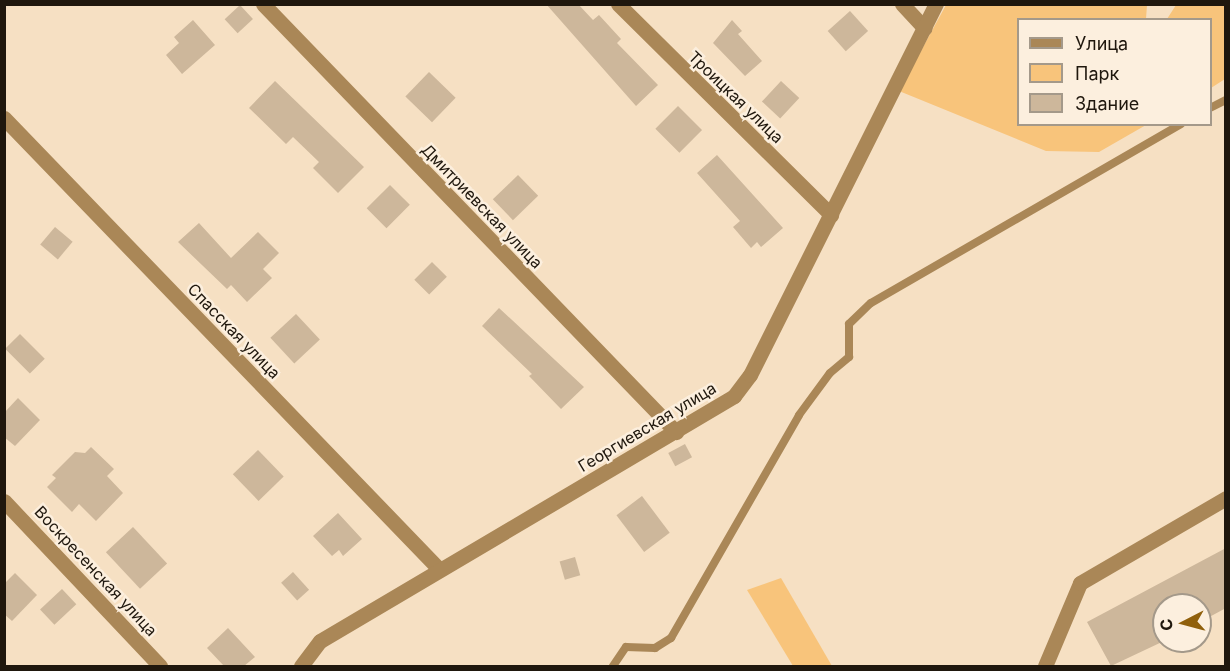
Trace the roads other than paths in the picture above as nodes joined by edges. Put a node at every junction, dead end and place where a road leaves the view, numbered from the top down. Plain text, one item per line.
1 (263, 4) edge
2 (618, 4) edge
3 (902, 4) edge
4 (936, 4) edge
5 (924, 28) junction
6 (1226, 100) edge
7 (1212, 107) edge
8 (4, 118) edge
9 (1178, 126) edge
10 (831, 215) junction
11 (676, 432) junction
12 (1226, 498) edge
13 (4, 501) edge
14 (438, 568) junction
15 (160, 666) edge
16 (301, 666) edge
17 (613, 666) edge
18 (1045, 666) edge

1 - 11 street, Дмитриевская улица
2 - 10 street, Троицкая улица
3 - 5 street
4 - 5 street, Георгиевская улица
5 - 10 street, Георгиевская улица
6 - 7 lane
8 - 14 street, Спасская улица
9 - 17 lane
10 - 11 street, Георгиевская улица
11 - 14 street, Георгиевская улица
12 - 18 street
13 - 15 street, Воскресенская улица
14 - 16 street, Георгиевская улица

